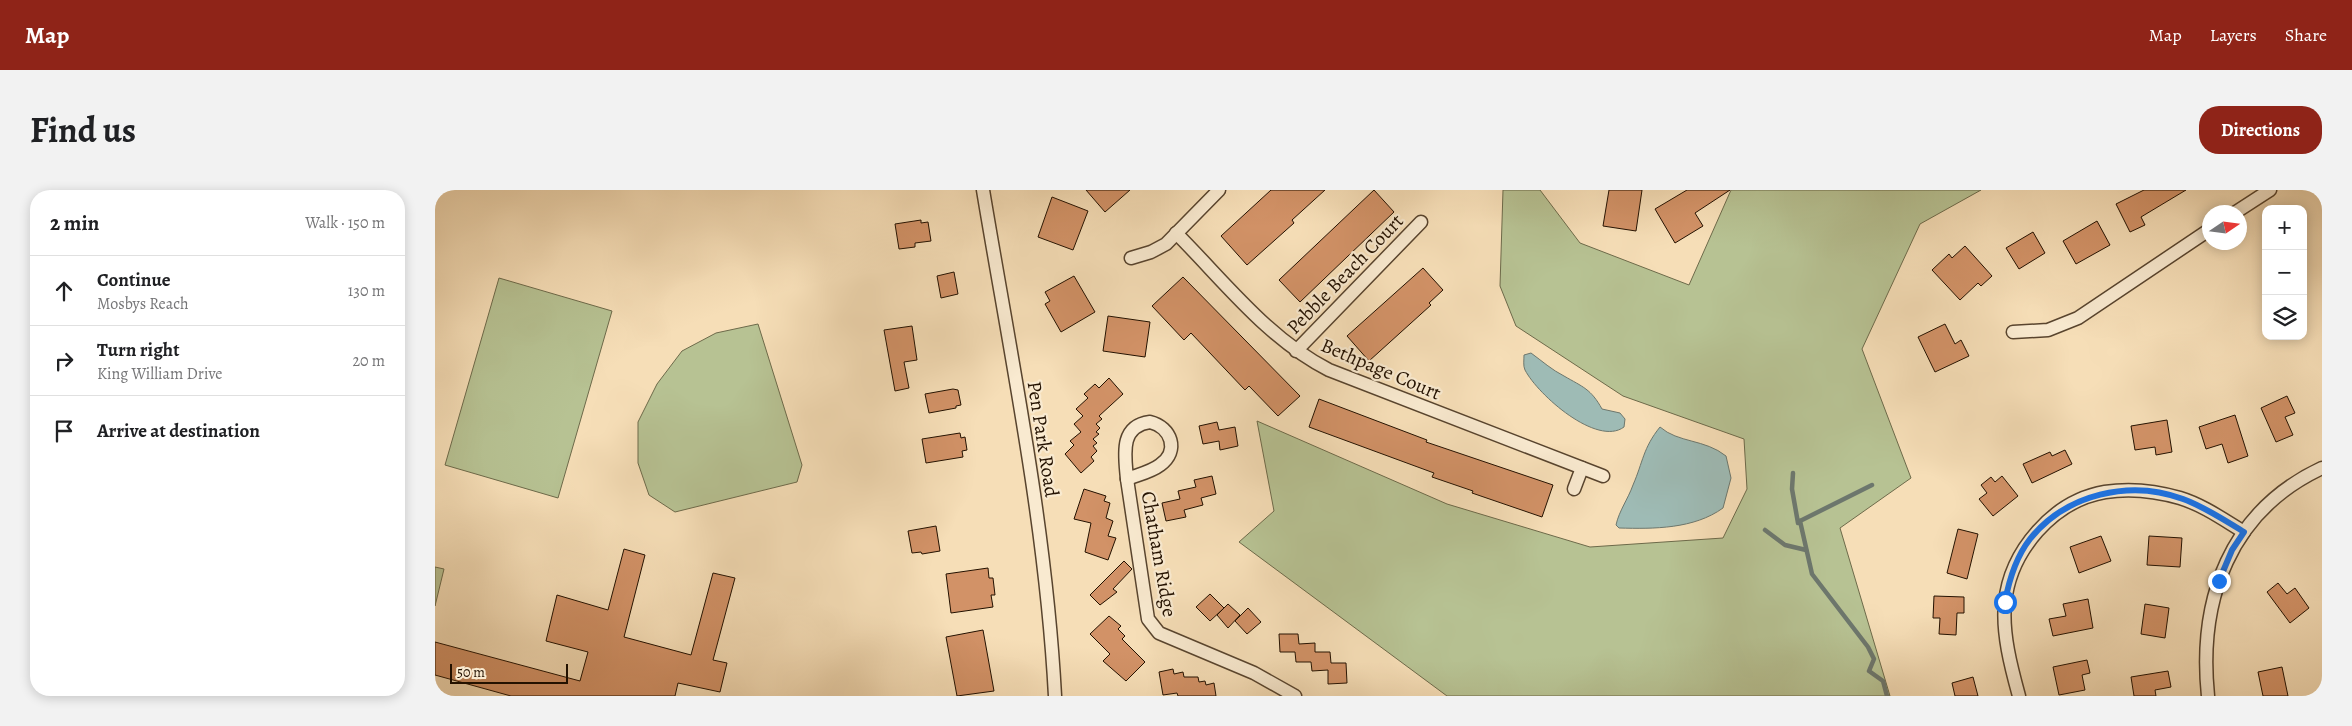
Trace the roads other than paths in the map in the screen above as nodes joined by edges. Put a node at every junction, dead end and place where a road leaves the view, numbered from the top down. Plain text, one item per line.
1 (983, 190) edge
2 (1219, 190) edge
3 (2270, 190) edge
4 (2247, 205) edge
5 (1421, 222) dead end
6 (1177, 233) junction
7 (2202, 235) edge
8 (1131, 258) dead end
9 (2013, 332) dead end
10 (1297, 351) junction
11 (1582, 468) junction
12 (2322, 468) edge
13 (1603, 476) dead end
14 (1127, 479) junction
15 (1574, 489) dead end
16 (2244, 532) junction
17 (1055, 696) edge
18 (1295, 696) edge
19 (2019, 696) edge
20 (2208, 696) edge

1 - 17 street, Pen Park Road
2 - 6 street
3 - 4 street
5 - 10 street, Pebble Beach Court
6 - 8 street
6 - 10 street, Bethpage Court
7 - 9 street
10 - 11 street, Bethpage Court
11 - 13 street, Bethpage Court
11 - 15 street
12 - 16 street
14 - 14 street
14 - 18 street, Chatham Ridge
16 - 19 street
16 - 20 street

